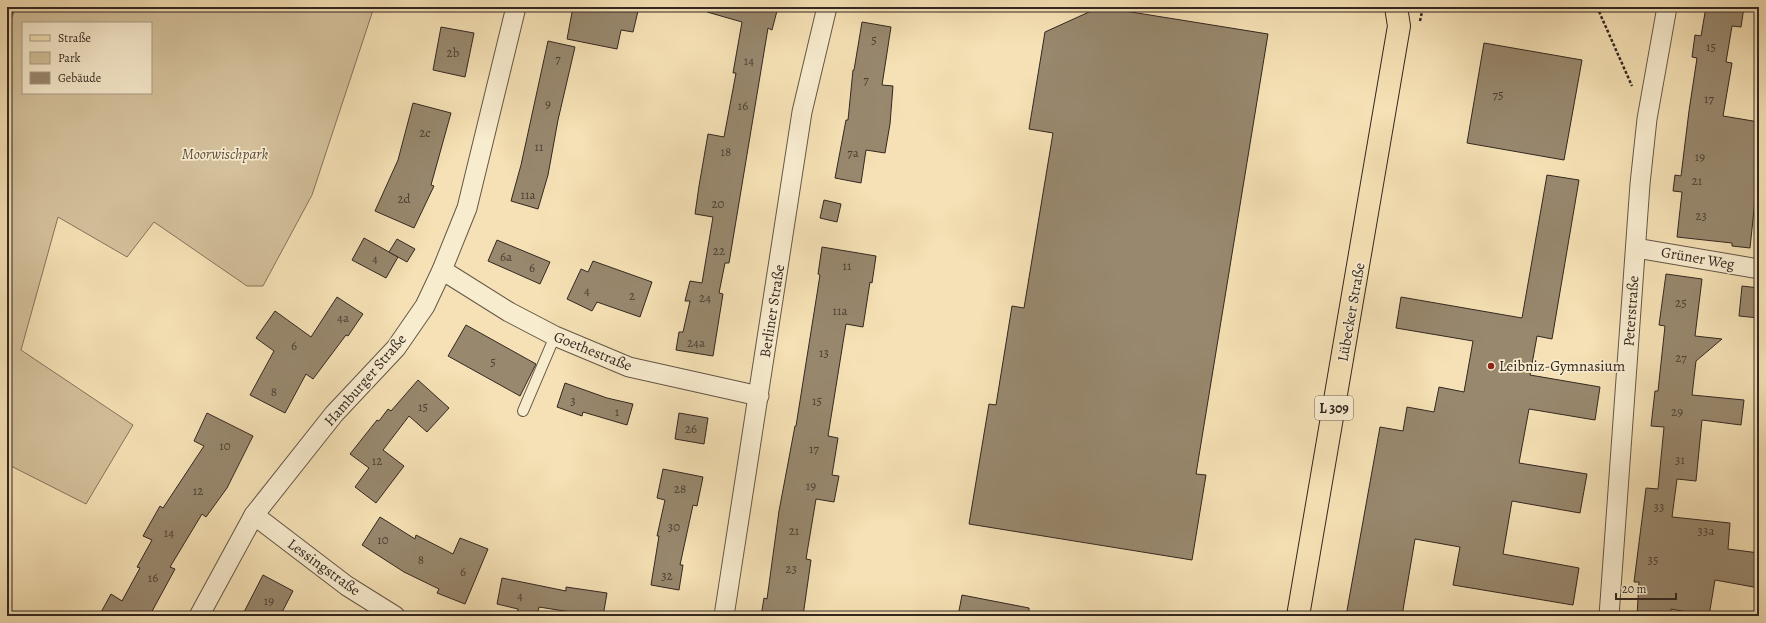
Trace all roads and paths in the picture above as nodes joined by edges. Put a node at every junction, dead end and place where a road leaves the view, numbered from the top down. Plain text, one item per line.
1 (516, 7) edge
2 (827, 7) edge
3 (1396, 7) edge
4 (1597, 7) edge
5 (1667, 7) edge
6 (1647, 119) junction
7 (1636, 248) junction
8 (1759, 269) edge
9 (442, 270) junction
10 (555, 336) junction
11 (759, 396) junction
12 (522, 411) dead end
13 (254, 515) junction
14 (199, 616) edge
15 (395, 616) edge
16 (724, 616) edge
17 (1298, 616) edge
18 (1609, 616) edge

1 - 9 street, Hamburger Straße
2 - 11 street, Berliner Straße
3 - 17 main road, Lübecker Straße / L 309
4 - 6 path
5 - 6 street, Peterstraße
6 - 7 street, Peterstraße
7 - 8 street, Grüner Weg
7 - 18 street, Peterstraße
9 - 10 street, Goethestraße
9 - 13 street, Hamburger Straße
10 - 11 street, Goethestraße
10 - 12 lane
11 - 16 street, Berliner Straße
13 - 14 street, Hamburger Straße
13 - 15 street, Lessingstraße

